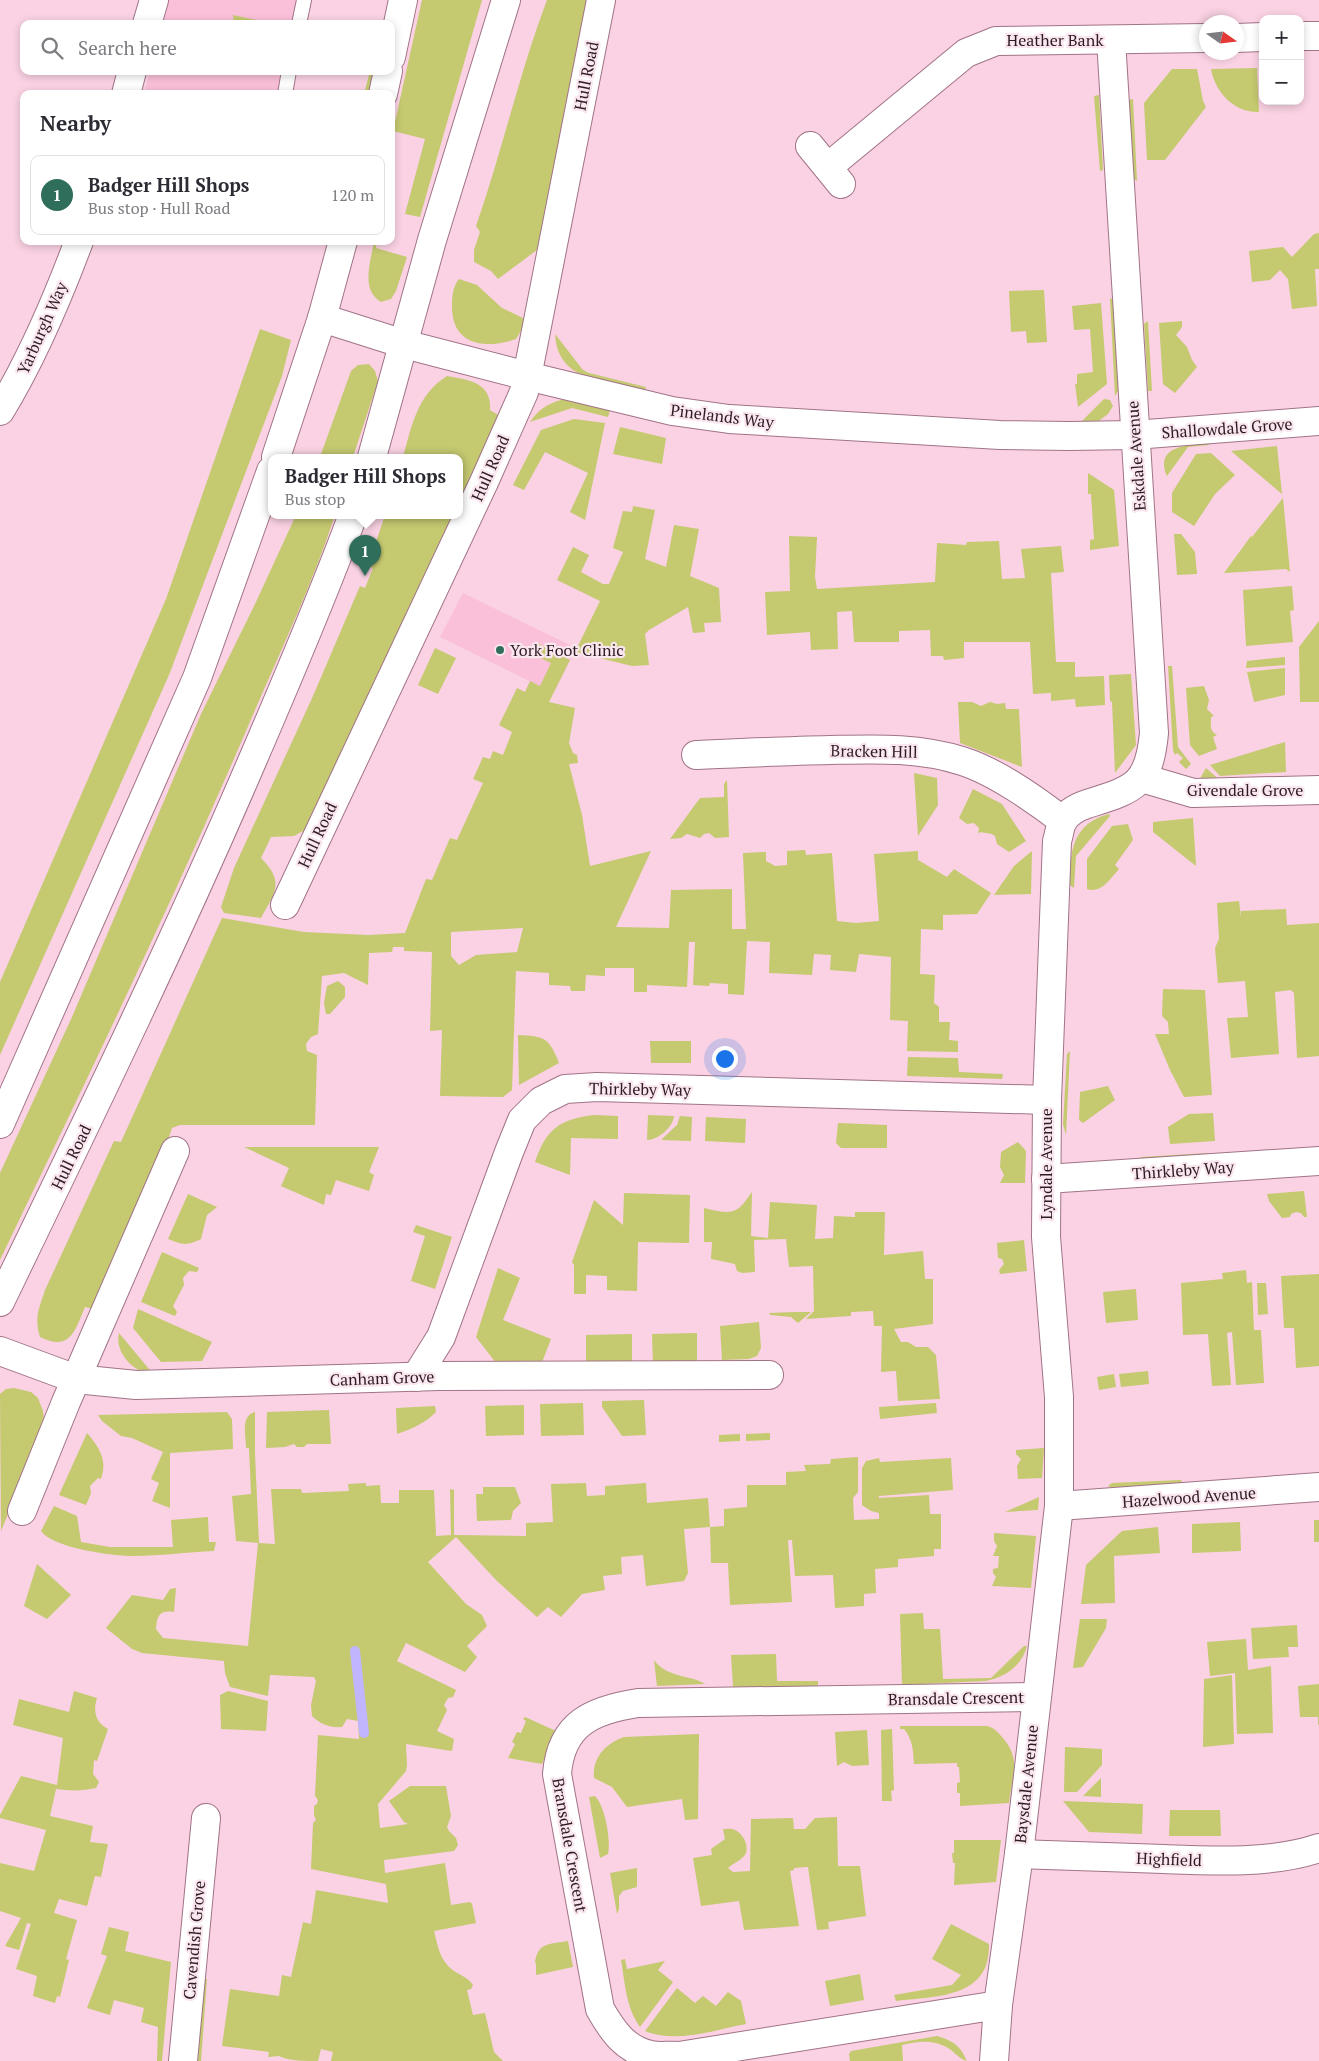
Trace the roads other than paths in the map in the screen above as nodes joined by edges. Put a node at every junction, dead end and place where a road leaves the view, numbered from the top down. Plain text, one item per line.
1 (154, 0) edge
2 (304, 0) edge
3 (403, 0) edge
4 (506, 0) edge
5 (601, 0) edge
6 (147, 20) edge
7 (300, 20) edge
8 (1304, 36) edge
9 (1319, 36) edge
10 (1259, 37) edge
11 (395, 38) edge
12 (1199, 38) edge
13 (1244, 38) edge
14 (1111, 40) junction
15 (131, 75) edge
16 (288, 75) edge
17 (387, 75) edge
18 (127, 90) edge
19 (285, 90) edge
20 (384, 90) edge
21 (810, 146) dead end
22 (78, 245) edge
23 (342, 245) edge
24 (322, 318) junction
25 (404, 344) junction
26 (527, 376) junction
27 (0, 411) edge
28 (1319, 421) edge
29 (1134, 435) junction
30 (277, 454) edge
31 (373, 454) edge
32 (268, 478) edge
33 (351, 519) edge
34 (696, 755) dead end
35 (1142, 778) junction
36 (1319, 790) edge
37 (1063, 821) junction
38 (285, 906) dead end
39 (1047, 1100) junction
40 (0, 1124) edge
41 (176, 1151) dead end
42 (1319, 1161) edge
43 (1046, 1179) junction
44 (0, 1302) edge
45 (0, 1351) edge
46 (770, 1375) dead end
47 (416, 1377) junction
48 (76, 1379) junction
49 (1319, 1487) edge
50 (1059, 1506) junction
51 (22, 1511) dead end
52 (1036, 1697) junction
53 (206, 1818) dead end
54 (1319, 1848) edge
55 (1019, 1854) junction
56 (998, 2005) junction
57 (182, 2061) edge
58 (994, 2061) edge

1 - 6 street
2 - 7 lane
3 - 11 street
4 - 25 street
5 - 26 street, Hull Road
8 - 9 street
10 - 13 street
12 - 14 street, Heather Bank
14 - 21 street, Heather Bank
14 - 29 street, Eskdale Avenue
15 - 18 street
16 - 19 lane
17 - 20 street
22 - 27 street, Yarburgh Way
23 - 24 street
24 - 25 street, Pinelands Way
24 - 30 street
25 - 26 street, Pinelands Way
25 - 31 street
26 - 29 street, Pinelands Way
26 - 38 street, Hull Road
28 - 29 street, Shallowdale Grove
29 - 35 street, Eskdale Avenue
32 - 40 street
33 - 44 street, Hull Road
34 - 37 street, Bracken Hill
35 - 36 street, Givendale Grove
35 - 37 street
37 - 39 street, Lyndale Avenue
39 - 43 street, Lyndale Avenue
39 - 47 street, Thirkleby Way
41 - 48 street
42 - 43 street, Thirkleby Way
43 - 50 street, Lyndale Avenue
45 - 48 street, Canham Grove
46 - 47 street, Canham Grove
47 - 48 street, Canham Grove
48 - 51 street
49 - 50 street, Hazelwood Avenue
50 - 52 street, Baysdale Avenue
52 - 55 street, Baysdale Avenue
52 - 56 street, Bransdale Crescent
53 - 57 street, Cavendish Grove
54 - 55 street, Highfield
55 - 56 street, Baysdale Avenue
56 - 58 street, Baysdale Avenue

